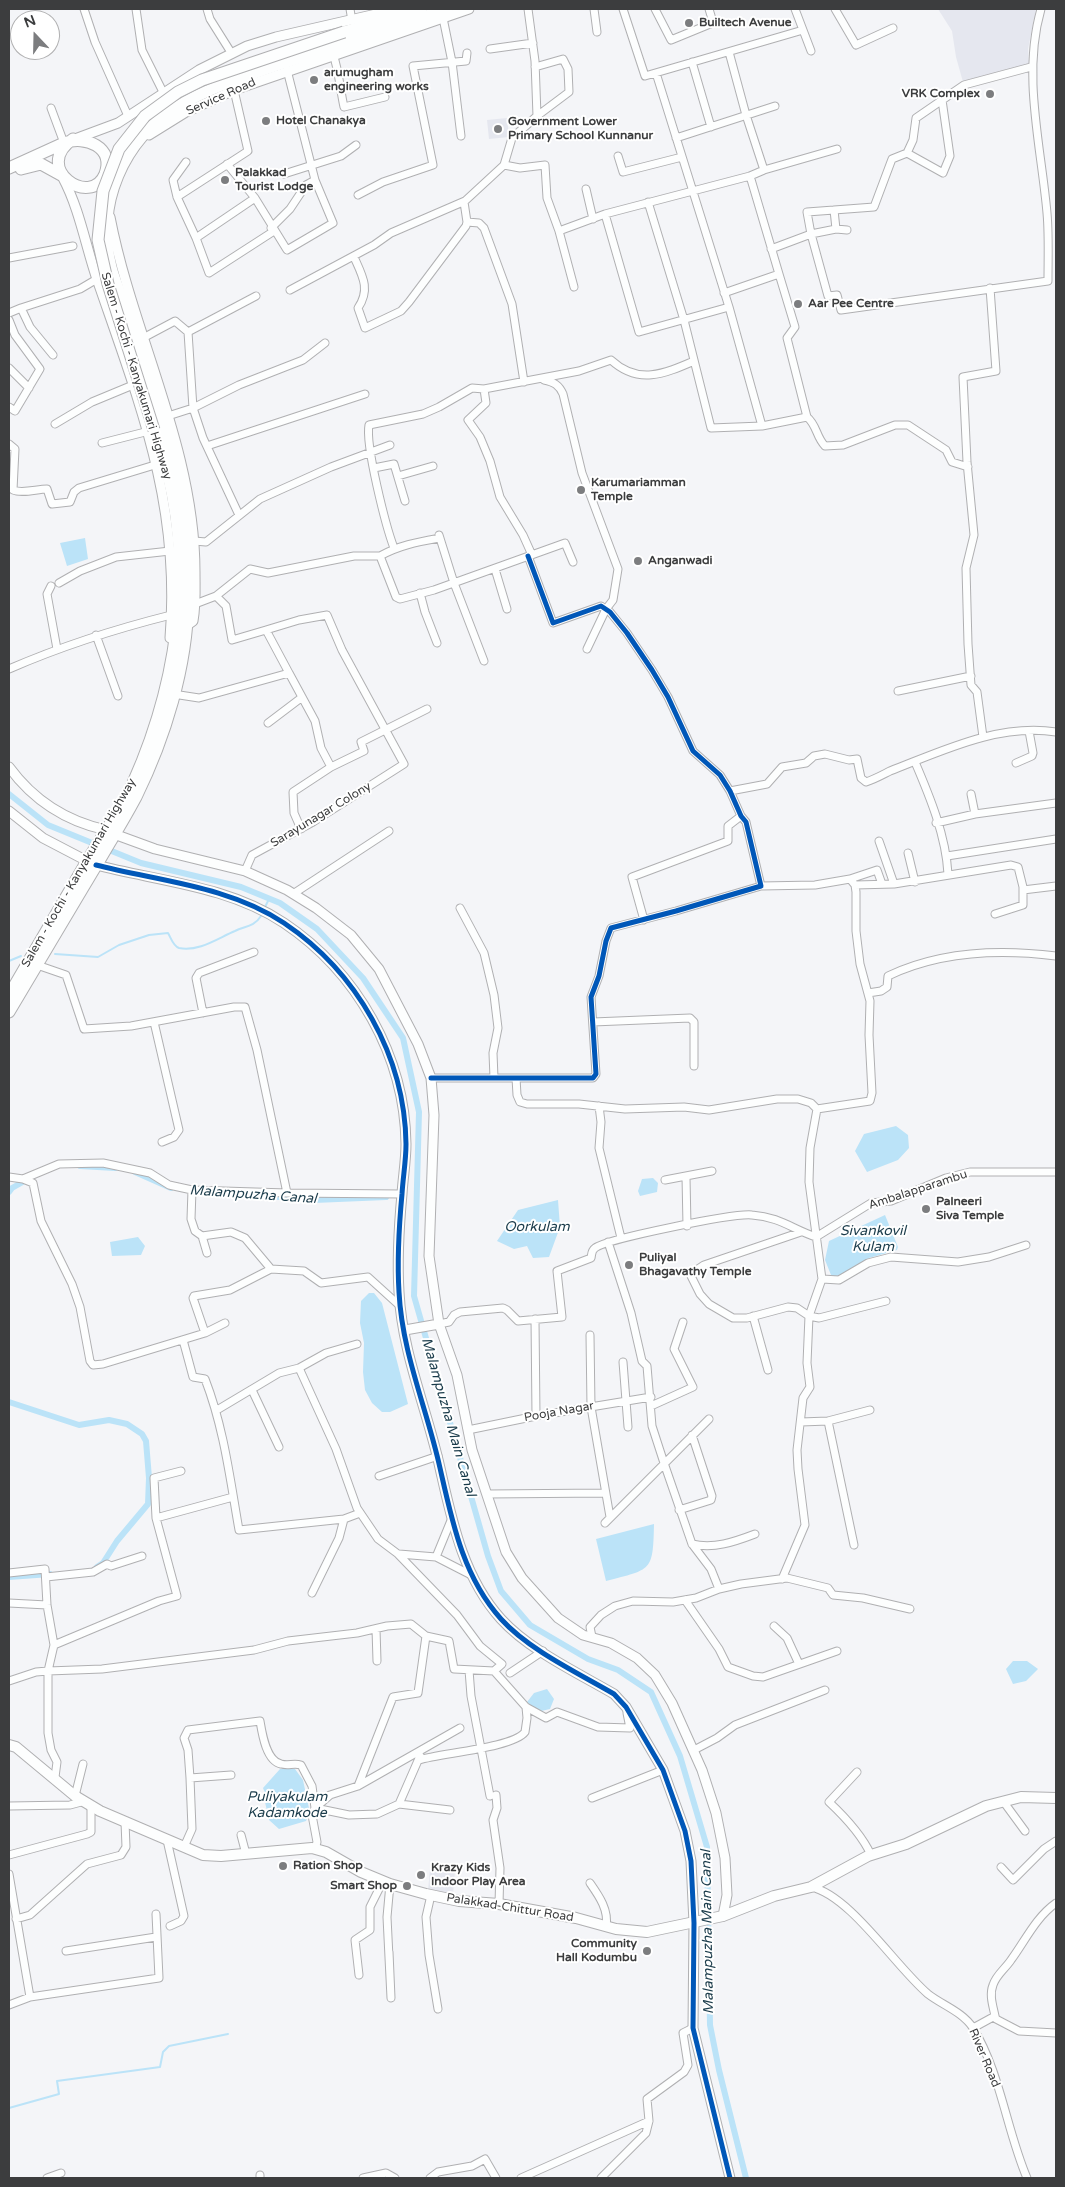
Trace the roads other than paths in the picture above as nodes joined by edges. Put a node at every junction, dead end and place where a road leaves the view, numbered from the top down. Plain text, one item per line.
1 (84, 9) edge
2 (136, 9) edge
3 (207, 9) edge
4 (350, 9) edge
5 (398, 9) edge
6 (421, 9) edge
7 (469, 9) edge
8 (528, 9) edge
9 (594, 9) edge
10 (623, 9) edge
11 (656, 9) edge
12 (709, 9) edge
13 (795, 9) edge
14 (835, 9) edge
15 (1040, 9) edge
16 (445, 13) edge
17 (352, 21) junction
18 (893, 28) dead end
19 (803, 30) junction
20 (597, 32) dead end
21 (532, 43) junction
22 (490, 49) dead end
23 (811, 51) dead end
24 (729, 52) junction
25 (467, 53) dead end
26 (232, 54) junction
27 (333, 54) junction
28 (452, 62) junction
29 (692, 62) junction
30 (535, 67) junction
31 (1031, 67) junction
32 (287, 70) junction
33 (656, 73) junction
34 (234, 90) junction
35 (163, 92) junction
36 (385, 97) dead end
37 (942, 100) junction
38 (775, 106) dead end
39 (51, 108) dead end
40 (746, 115) junction
41 (128, 116) junction
42 (537, 116) junction
43 (711, 126) junction
44 (460, 136) dead end
45 (676, 138) junction
46 (69, 141) junction
47 (356, 145) dead end
48 (837, 149) dead end
49 (907, 153) junction
50 (618, 156) dead end
51 (682, 157) junction
52 (123, 162) junction
53 (186, 162) dead end
54 (227, 164) junction
55 (504, 165) junction
56 (312, 166) junction
57 (9, 168) edge
58 (764, 170) junction
59 (105, 172) junction
60 (9, 173) edge
61 (284, 174) dead end
62 (61, 175) junction
63 (750, 176) junction
64 (315, 180) junction
65 (115, 181) junction
66 (586, 189) dead end
67 (692, 190) junction
68 (358, 195) dead end
69 (177, 197) junction
70 (255, 198) junction
71 (464, 202) junction
72 (648, 202) junction
73 (109, 207) junction
74 (834, 210) junction
75 (605, 214) junction
76 (593, 219) junction
77 (468, 222) junction
78 (836, 229) junction
79 (273, 230) junction
80 (847, 230) dead end
81 (559, 231) junction
82 (810, 234) junction
83 (196, 238) junction
84 (73, 246) dead end
85 (771, 249) junction
86 (354, 257) junction
87 (9, 258) edge
88 (779, 274) junction
89 (97, 279) junction
90 (574, 287) dead end
91 (990, 288) junction
92 (290, 290) dead end
93 (724, 293) junction
94 (256, 296) dead end
95 (729, 307) junction
96 (21, 308) junction
97 (9, 313) edge
98 (9, 320) edge
99 (684, 320) junction
100 (188, 332) junction
101 (143, 338) junction
102 (325, 343) dead end
103 (53, 355) dead end
104 (694, 361) junction
105 (9, 368) edge
106 (541, 379) junction
107 (524, 382) junction
108 (133, 385) junction
109 (29, 388) junction
110 (484, 389) junction
111 (365, 394) dead end
112 (9, 407) edge
113 (193, 408) junction
114 (168, 416) junction
115 (807, 417) junction
116 (55, 424) dead end
117 (762, 426) junction
118 (148, 431) junction
119 (102, 443) dead end
120 (9, 444) edge
121 (390, 445) dead end
122 (207, 446) junction
123 (372, 452) junction
124 (158, 464) junction
125 (434, 466) dead end
126 (968, 466) junction
127 (374, 468) junction
128 (398, 476) junction
129 (405, 502) dead end
130 (239, 515) junction
131 (194, 540) junction
132 (394, 548) junction
133 (170, 551) junction
134 (380, 556) junction
135 (530, 556) junction
136 (574, 562) dead end
137 (495, 569) junction
138 (59, 583) dead end
139 (454, 583) junction
140 (51, 586) dead end
141 (420, 593) junction
142 (219, 594) junction
143 (195, 604) junction
144 (507, 609) dead end
145 (606, 609) junction
146 (171, 616) junction
147 (186, 626) junction
148 (266, 630) junction
149 (96, 635) junction
150 (438, 643) dead end
151 (57, 649) junction
152 (587, 649) dead end
153 (484, 661) dead end
154 (9, 669) edge
155 (289, 673) junction
156 (971, 676) junction
157 (898, 691) dead end
158 (173, 694) junction
159 (118, 696) dead end
160 (301, 698) junction
161 (163, 702) junction
162 (427, 709) dead end
163 (268, 723) dead end
164 (385, 730) junction
165 (1029, 731) junction
166 (1056, 732) edge
167 (983, 737) junction
168 (915, 762) junction
169 (1016, 763) dead end
170 (9, 767) edge
171 (331, 767) junction
172 (730, 791) junction
173 (970, 794) dead end
174 (1056, 803) edge
175 (9, 811) edge
176 (975, 814) junction
177 (741, 816) junction
178 (936, 822) junction
179 (301, 829) junction
180 (110, 832) junction
181 (388, 832) dead end
182 (1056, 839) edge
183 (879, 841) dead end
184 (908, 853) dead end
185 (947, 856) junction
186 (92, 863) junction
187 (245, 871) junction
188 (948, 874) junction
189 (850, 879) junction
190 (915, 882) junction
191 (882, 884) junction
192 (894, 884) junction
193 (855, 885) junction
194 (761, 886) junction
195 (1056, 886) edge
196 (1023, 890) junction
197 (293, 894) junction
198 (460, 908) dead end
199 (995, 914) dead end
200 (644, 920) junction
201 (254, 952) dead end
202 (1056, 956) edge
203 (37, 965) junction
204 (13, 984) edge
205 (9, 995) edge
206 (870, 1001) junction
207 (9, 1012) edge
208 (203, 1013) junction
209 (154, 1022) junction
210 (593, 1022) junction
211 (694, 1066) dead end
212 (431, 1078) junction
213 (494, 1078) junction
214 (516, 1078) junction
215 (600, 1106) junction
216 (817, 1110) junction
217 (162, 1142) dead end
218 (712, 1171) dead end
219 (1056, 1172) edge
220 (9, 1177) edge
221 (686, 1177) junction
222 (24, 1179) junction
223 (665, 1180) dead end
224 (192, 1190) junction
225 (287, 1193) junction
226 (401, 1198) junction
227 (687, 1226) junction
228 (801, 1232) junction
229 (202, 1236) junction
230 (816, 1237) junction
231 (621, 1238) junction
232 (608, 1242) junction
233 (1026, 1245) dead end
234 (206, 1253) dead end
235 (271, 1270) junction
236 (822, 1279) junction
237 (886, 1301) dead end
238 (400, 1306) junction
239 (753, 1316) junction
240 (809, 1316) junction
241 (535, 1319) junction
242 (683, 1322) dead end
243 (225, 1323) dead end
244 (435, 1324) junction
245 (407, 1329) junction
246 (205, 1333) junction
247 (590, 1335) dead end
248 (183, 1340) junction
249 (357, 1344) dead end
250 (623, 1362) dead end
251 (298, 1368) junction
252 (768, 1370) dead end
253 (252, 1390) junction
254 (651, 1397) junction
255 (626, 1402) junction
256 (651, 1406) junction
257 (591, 1407) junction
258 (217, 1410) junction
259 (870, 1410) dead end
260 (536, 1416) junction
261 (709, 1419) dead end
262 (828, 1421) junction
263 (801, 1422) junction
264 (628, 1427) dead end
265 (468, 1430) junction
266 (692, 1435) junction
267 (279, 1447) dead end
268 (438, 1456) junction
269 (664, 1463) junction
270 (181, 1471) dead end
271 (379, 1476) dead end
272 (605, 1493) junction
273 (487, 1494) junction
274 (233, 1497) junction
275 (679, 1510) junction
276 (360, 1513) junction
277 (156, 1518) junction
278 (452, 1518) junction
279 (344, 1519) junction
280 (755, 1534) dead end
281 (692, 1544) junction
282 (854, 1545) dead end
283 (398, 1554) junction
284 (142, 1556) dead end
285 (436, 1557) junction
286 (9, 1573) edge
287 (46, 1573) junction
288 (473, 1576) junction
289 (782, 1579) junction
290 (719, 1589) junction
291 (312, 1593) dead end
292 (685, 1600) junction
293 (9, 1603) edge
294 (47, 1605) junction
295 (910, 1609) dead end
296 (774, 1626) dead end
297 (376, 1629) junction
298 (426, 1636) junction
299 (592, 1638) junction
300 (54, 1645) junction
301 (543, 1651) junction
302 (837, 1651) dead end
303 (376, 1661) dead end
304 (799, 1664) junction
305 (469, 1670) junction
306 (494, 1671) junction
307 (48, 1672) junction
308 (510, 1673) dead end
309 (9, 1681) edge
310 (825, 1690) dead end
311 (526, 1707) junction
312 (626, 1707) junction
313 (460, 1728) dead end
314 (9, 1745) edge
315 (424, 1747) junction
316 (482, 1749) junction
317 (694, 1750) junction
318 (419, 1760) junction
319 (83, 1764) dead end
320 (663, 1770) junction
321 (857, 1772) dead end
322 (231, 1776) dead end
323 (55, 1777) junction
324 (190, 1778) junction
325 (358, 1786) junction
326 (75, 1796) junction
327 (592, 1798) dead end
328 (1056, 1798) edge
329 (1003, 1801) junction
330 (88, 1803) junction
331 (399, 1804) junction
332 (9, 1806) edge
333 (315, 1808) junction
334 (450, 1810) dead end
335 (125, 1822) junction
336 (1025, 1831) dead end
337 (241, 1835) dead end
338 (167, 1840) junction
339 (1056, 1842) edge
340 (184, 1848) junction
341 (315, 1849) junction
342 (246, 1854) junction
343 (871, 1855) junction
344 (9, 1856) edge
345 (1001, 1867) dead end
346 (9, 1874) edge
347 (386, 1883) junction
348 (590, 1883) dead end
349 (811, 1887) junction
350 (431, 1895) junction
351 (1056, 1903) edge
352 (499, 1904) junction
353 (156, 1914) dead end
354 (723, 1916) junction
355 (16, 1918) junction
356 (694, 1923) junction
357 (170, 1926) dead end
358 (606, 1926) junction
359 (156, 1937) junction
360 (66, 1951) dead end
361 (389, 1952) dead end
362 (359, 1975) dead end
363 (30, 1997) junction
364 (9, 2005) edge
365 (438, 2009) dead end
366 (996, 2016) junction
367 (693, 2028) junction
368 (973, 2028) junction
369 (1056, 2033) edge
370 (649, 2122) junction
371 (61, 2173) dead end
372 (47, 2178) edge
373 (363, 2178) edge
374 (395, 2178) edge
375 (430, 2178) edge
376 (496, 2178) edge
377 (521, 2178) edge
378 (601, 2178) edge
379 (730, 2178) edge
380 (1028, 2178) edge

1 - 41 street
2 - 35 street
3 - 26 street
4 - 17 street
5 - 17 street
6 - 161 highway, Salem - Kochi - Kanyakumari Highway, bridge
7 - 16 street, Service Road
8 - 21 street
9 - 20 street
10 - 33 street
11 - 12 street
13 - 19 street
14 - 18 street
15 - 31 street
16 - 27 street, Service Road
16 - 28 street
16 - 52 highway, Salem - Kochi - Kanyakumari Highway
17 - 26 street
19 - 23 street
19 - 24 street
21 - 22 street
21 - 30 street
24 - 29 street
24 - 40 street
25 - 28 street
26 - 35 street
27 - 32 street, Service Road
27 - 36 street
28 - 44 street
28 - 68 street
29 - 33 street
29 - 43 street
30 - 42 street
30 - 42 street
31 - 37 street
31 - 91 street
32 - 34 street, Service Road
32 - 56 street
33 - 45 street
34 - 52 street, Service Road
34 - 54 street
35 - 41 street
37 - 49 street
37 - 49 street
38 - 40 street
39 - 46 street
40 - 43 street
40 - 58 street
41 - 46 street
42 - 55 street
43 - 45 street
45 - 51 street
46 - 57 highway
46 - 59 highway
46 - 62 highway
47 - 56 street
48 - 58 street
49 - 74 street
50 - 51 street
51 - 67 street
52 - 65 highway, Salem - Kochi - Kanyakumari Highway
53 - 69 street
54 - 69 street
54 - 70 street
55 - 71 street
55 - 81 street
56 - 61 street
56 - 64 street
58 - 63 street
59 - 62 highway
59 - 65 highway
60 - 62 highway
62 - 89 street
63 - 67 street
63 - 85 street
64 - 79 street
64 - 79 street
65 - 73 highway, Salem - Kochi - Kanyakumari Highway
66 - 76 street
67 - 72 street
67 - 93 street
69 - 83 street
70 - 79 street
70 - 83 street
71 - 77 street
71 - 86 street
72 - 75 street
72 - 99 street
73 - 101 street
73 - 147 highway, Salem - Kochi - Kanyakumari Highway
74 - 78 street
74 - 82 street
75 - 76 street
75 - 99 street
76 - 81 street
77 - 86 street
77 - 107 street
78 - 80 street
78 - 82 street
79 - 83 street
81 - 90 street
82 - 85 street
82 - 91 street
84 - 87 street
85 - 88 street
86 - 92 street
88 - 93 street
88 - 115 street
89 - 96 street
89 - 108 street
91 - 126 street
93 - 95 street
94 - 100 street
95 - 99 street
95 - 117 street
96 - 97 street
96 - 103 street
98 - 109 street
99 - 104 street
100 - 101 street
100 - 113 street
101 - 114 street
102 - 113 street
104 - 106 street
104 - 117 street
105 - 109 street
106 - 107 street
106 - 145 street
107 - 110 street
108 - 116 street
108 - 118 street
109 - 112 street
110 - 123 street
110 - 135 street
111 - 122 street
113 - 114 street
113 - 122 street
114 - 131 street
115 - 117 street
115 - 126 street
118 - 119 street
118 - 124 street
120 - 124 street
121 - 123 street
122 - 130 street
123 - 127 street
123 - 130 street
124 - 133 street
125 - 128 street
126 - 156 street
127 - 128 street
127 - 132 street
128 - 129 street
130 - 131 street
131 - 143 street
132 - 134 street
132 - 139 street
133 - 138 street
133 - 146 street
134 - 141 street
134 - 142 street
135 - 136 street
135 - 137 street
135 - 145 street
137 - 139 street
137 - 144 street
139 - 141 street
139 - 153 street
140 - 151 street
141 - 150 street
142 - 143 street
142 - 148 street
143 - 147 street
145 - 152 street
145 - 172 street
146 - 149 street
146 - 161 street
147 - 158 highway, Salem - Kochi - Kanyakumari Highway
148 - 155 street
148 - 164 street
149 - 151 street
149 - 159 street
151 - 154 street
155 - 158 street
155 - 160 street
156 - 157 street
156 - 167 street
158 - 180 highway, Salem - Kochi - Kanyakumari Highway
160 - 163 street
160 - 171 street
161 - 180 highway, Salem - Kochi - Kanyakumari Highway
162 - 164 street
164 - 171 street
164 - 179 street, Sarayunagar Colony
165 - 166 street
165 - 167 street
165 - 169 street
167 - 168 street
168 - 172 street
168 - 178 street
170 - 180 street
171 - 179 street
172 - 177 street
173 - 176 street
174 - 176 street
175 - 186 street
176 - 178 street
177 - 194 street
177 - 200 street
178 - 185 street
179 - 187 street, Sarayunagar Colony
180 - 186 highway
180 - 187 street
181 - 197 street
182 - 185 street
183 - 192 street
184 - 190 street
185 - 188 street
186 - 203 highway, Salem - Kochi - Kanyakumari Highway
186 - 204 highway, Salem - Kochi - Kanyakumari Highway
186 - 226 street
187 - 197 street
188 - 190 street
188 - 196 street
189 - 191 street
189 - 193 street
189 - 194 street
190 - 192 street
191 - 192 street
191 - 193 street
193 - 206 street
194 - 200 street
195 - 196 street
196 - 199 street
197 - 212 street
198 - 213 street
200 - 210 street
201 - 208 street
202 - 206 street
203 - 207 highway, Salem - Kochi - Kanyakumari Highway
203 - 209 street
204 - 205 highway, Salem - Kochi - Kanyakumari Highway
206 - 216 street
208 - 209 street
208 - 225 street
209 - 217 street
210 - 211 street
210 - 214 street
212 - 213 street
212 - 244 street
213 - 214 street
214 - 215 street
215 - 216 street
215 - 231 street
216 - 230 street
218 - 221 street
219 - 230 street, Ambalapparambu
220 - 222 street
221 - 223 street
221 - 227 street
222 - 224 street
222 - 248 street
224 - 225 street
224 - 229 street
225 - 226 street
226 - 238 street
227 - 228 street
227 - 231 street
228 - 230 street
228 - 239 street
229 - 234 street
229 - 235 street
230 - 236 street
231 - 232 street
232 - 241 street
232 - 254 street
233 - 236 street
235 - 238 street
235 - 246 street
236 - 240 street
237 - 240 street
238 - 245 street
239 - 240 street
239 - 252 street
240 - 263 street
241 - 244 street
241 - 260 street
242 - 256 street
243 - 246 street
244 - 245 street
244 - 265 street
245 - 268 street
246 - 248 street
247 - 257 street
248 - 258 street
249 - 251 street
250 - 255 street
251 - 253 street
251 - 276 street
253 - 258 street
253 - 267 street
254 - 255 street, Pooja Nagar
254 - 256 street
255 - 257 street, Pooja Nagar
255 - 264 street
256 - 269 street
257 - 260 street, Pooja Nagar
257 - 272 street
258 - 274 street
259 - 262 street
260 - 265 street, Pooja Nagar
261 - 266 street
262 - 263 street
262 - 282 street
263 - 289 street
265 - 273 street
266 - 269 street
266 - 275 street
268 - 271 street
268 - 278 street
269 - 272 street
269 - 275 street
270 - 277 street
272 - 273 street
273 - 299 street
274 - 277 street
274 - 279 street
275 - 281 street
276 - 279 street
276 - 283 street
277 - 300 street
278 - 285 street
278 - 288 street
279 - 291 street
280 - 281 street
281 - 290 street
283 - 285 street
283 - 306 street
284 - 287 street
285 - 288 street
286 - 287 street
287 - 294 street
288 - 301 street
289 - 290 street
289 - 295 street
290 - 292 street
292 - 299 street
292 - 304 street
293 - 294 street
294 - 300 street
296 - 304 street
297 - 298 street
297 - 303 street
297 - 307 street
298 - 305 street
298 - 325 street
299 - 317 street
300 - 307 street
301 - 308 street
301 - 312 street
302 - 304 street
305 - 306 street
305 - 316 street
306 - 311 street
307 - 309 street
307 - 323 street
310 - 317 street
311 - 312 street
311 - 316 street
312 - 320 street
313 - 315 street
314 - 323 main road, Palakkad-Chittur Road
315 - 318 street
315 - 325 street
316 - 318 street
316 - 352 street
317 - 354 street
318 - 331 street
319 - 326 street
320 - 327 street
320 - 356 street
321 - 343 street
322 - 324 street
323 - 326 main road, Palakkad-Chittur Road
324 - 333 street
324 - 340 street
325 - 333 street
326 - 330 main road, Palakkad-Chittur Road
328 - 329 main road, Palakkad-Chittur Road
329 - 336 street
329 - 343 main road, Palakkad-Chittur Road
330 - 332 street
330 - 335 main road, Palakkad-Chittur Road
330 - 344 street
331 - 333 street
331 - 334 street
333 - 341 street
335 - 338 main road, Palakkad-Chittur Road
335 - 355 street
337 - 342 street
338 - 340 main road, Palakkad-Chittur Road
338 - 357 street
339 - 345 street
340 - 342 main road, Palakkad-Chittur Road
341 - 342 main road, Palakkad-Chittur Road
341 - 347 main road, Palakkad-Chittur Road
343 - 349 main road, Palakkad-Chittur Road
346 - 355 street
347 - 350 main road, Palakkad-Chittur Road
347 - 361 street
347 - 362 street
348 - 358 street
349 - 354 main road, Palakkad-Chittur Road
349 - 368 street, River Road
350 - 352 main road, Palakkad-Chittur Road
350 - 365 street
351 - 366 street
352 - 358 main road, Palakkad-Chittur Road
353 - 359 street
354 - 356 main road, Palakkad-Chittur Road
355 - 363 street
356 - 358 main road, Palakkad-Chittur Road
356 - 367 street
359 - 360 street
359 - 363 street
363 - 364 street
366 - 368 street
366 - 369 street
367 - 370 street
367 - 379 street
368 - 380 street, River Road
370 - 377 street
370 - 378 street
371 - 372 street
373 - 374 street
375 - 376 street

